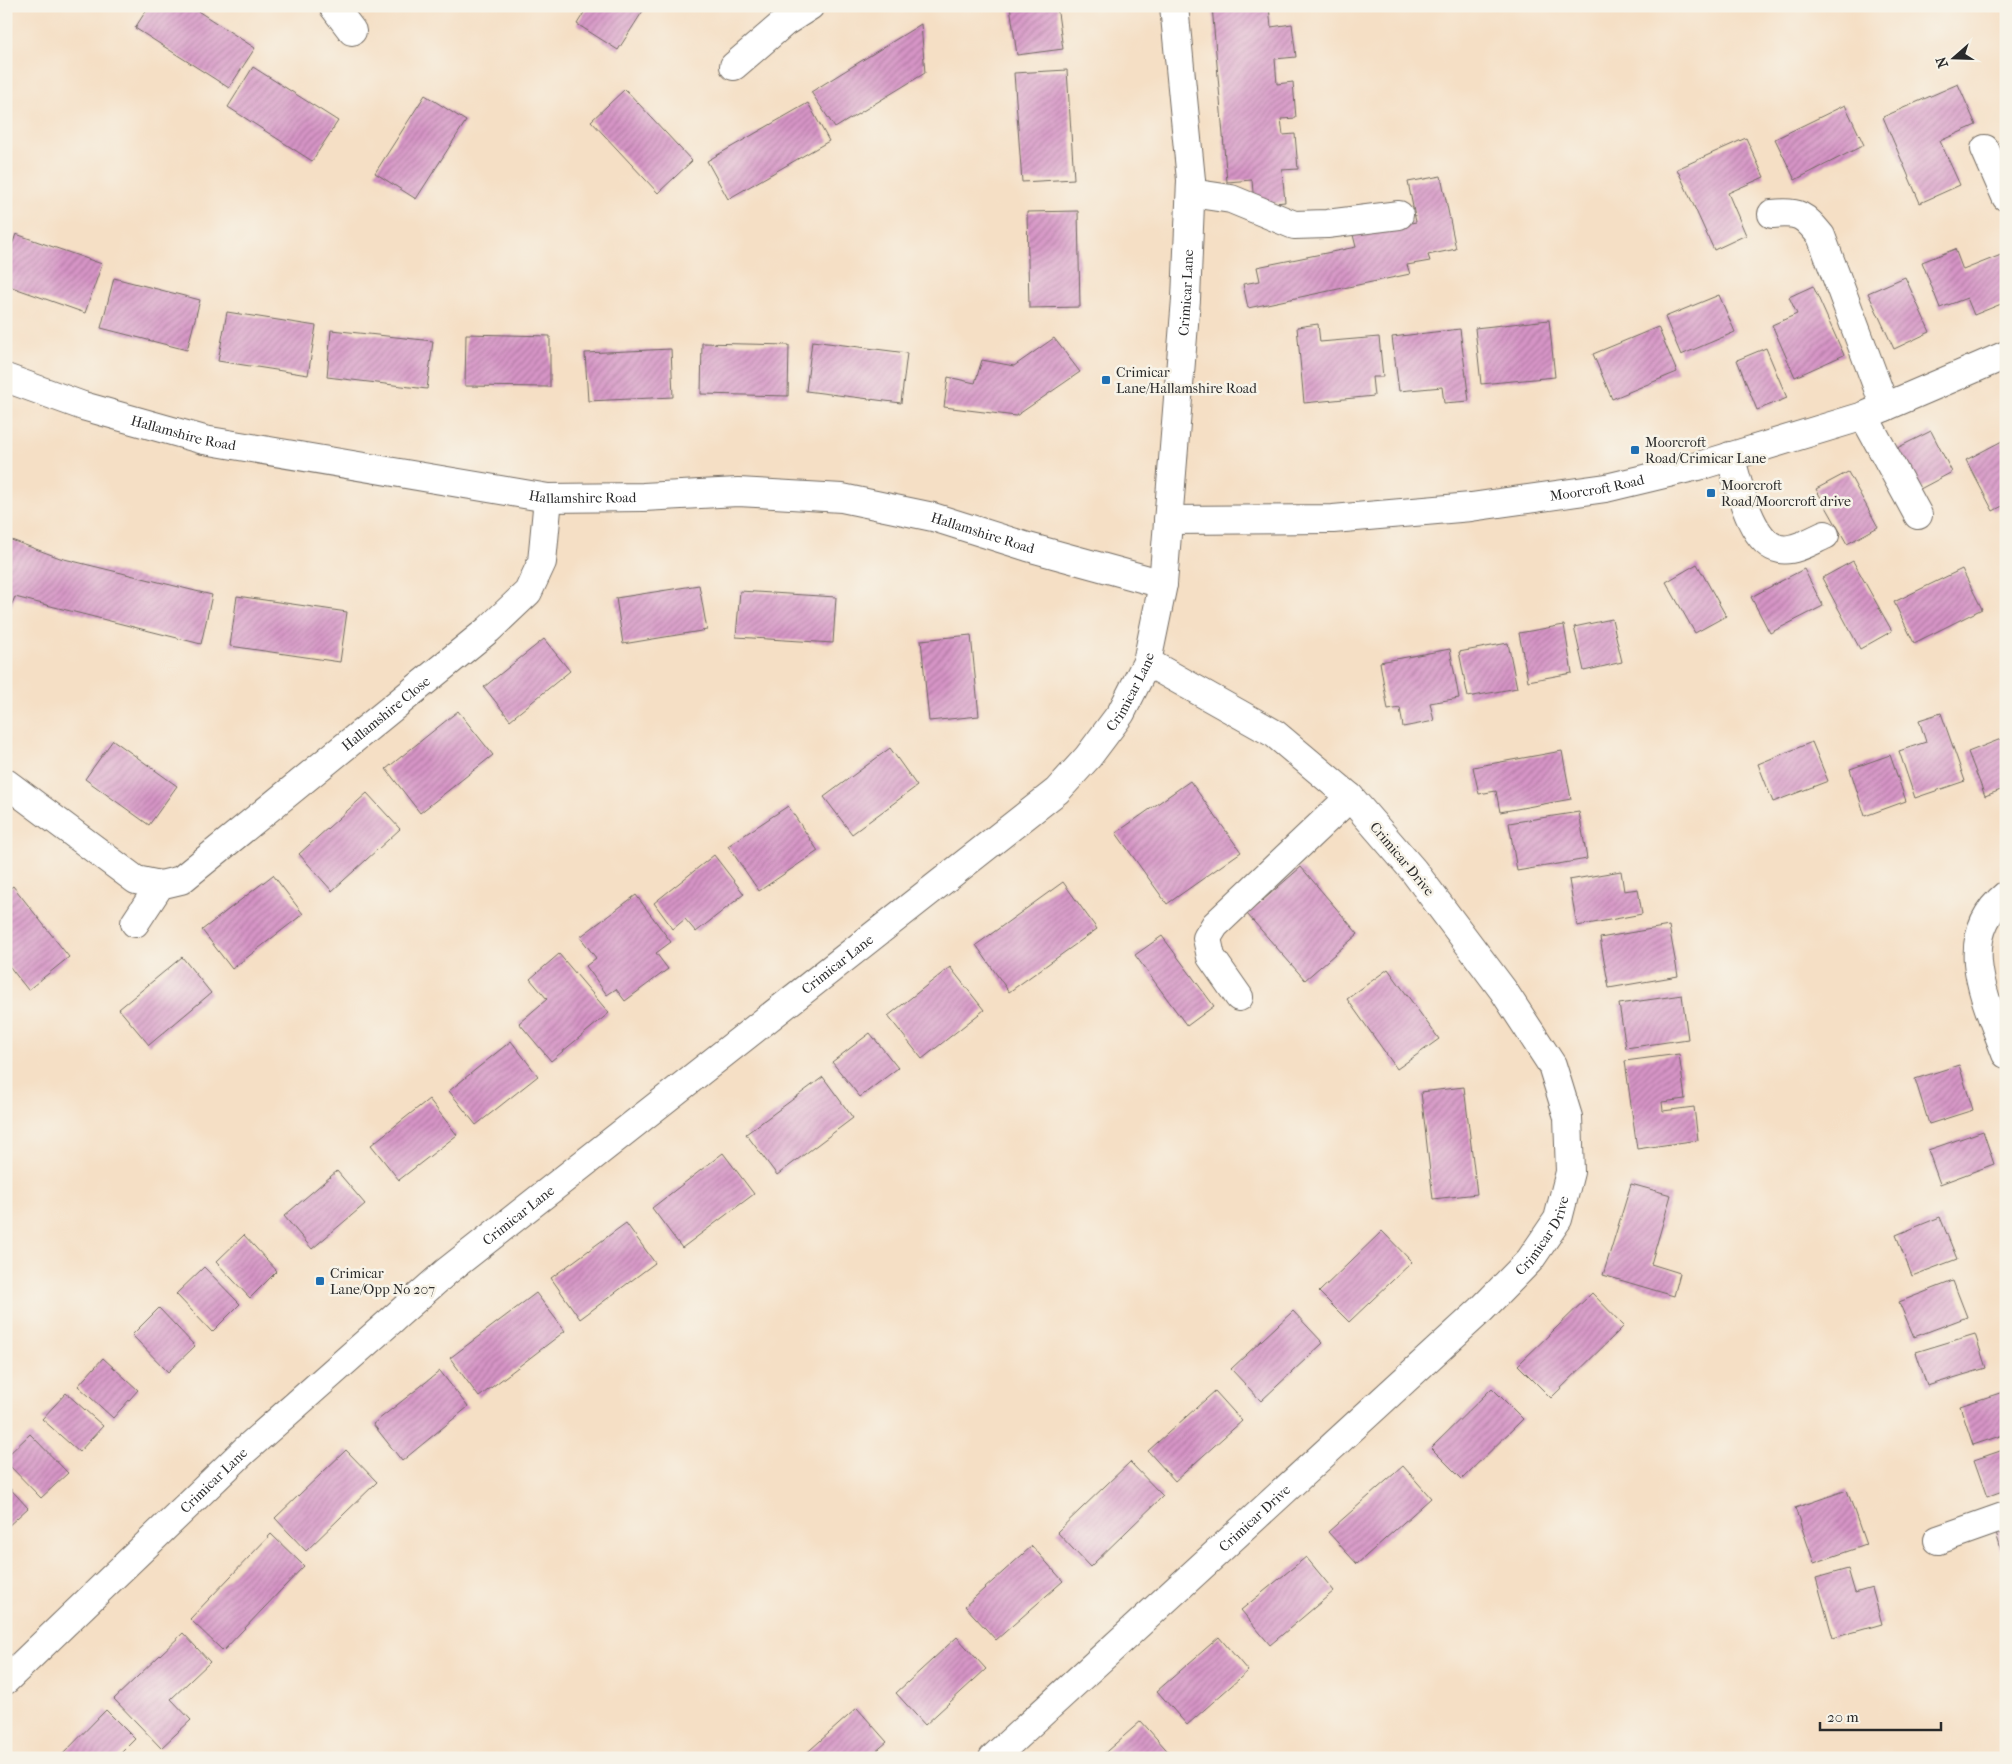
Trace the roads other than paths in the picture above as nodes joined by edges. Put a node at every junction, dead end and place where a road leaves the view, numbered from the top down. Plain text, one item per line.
1 (333, 6) edge
2 (810, 6) edge
3 (1174, 6) edge
4 (352, 31) dead end
5 (734, 66) dead end
6 (1984, 149) dead end
7 (1190, 193) junction
8 (2006, 197) edge
9 (1772, 214) dead end
10 (1399, 215) dead end
11 (2006, 355) edge
12 (6, 378) edge
13 (1874, 412) junction
14 (1730, 456) junction
15 (548, 498) junction
16 (1918, 515) dead end
17 (1168, 520) junction
18 (1825, 535) dead end
19 (1163, 584) junction
20 (1147, 662) junction
21 (6, 783) edge
22 (1350, 797) junction
23 (160, 885) junction
24 (2006, 895) edge
25 (135, 923) dead end
26 (1239, 997) dead end
27 (2006, 1054) edge
28 (2006, 1516) edge
29 (1938, 1540) dead end
30 (6, 1680) edge
31 (993, 1758) edge

1 - 4 street
2 - 5 street
3 - 7 street, Crimicar Lane
6 - 8 street
7 - 10 street
7 - 17 street, Crimicar Lane
9 - 13 street
11 - 13 street, Moorcroft Road
12 - 15 street, Hallamshire Road
13 - 14 street, Moorcroft Road
13 - 16 street
14 - 17 street, Moorcroft Road
14 - 18 street
15 - 19 street, Hallamshire Road
15 - 23 street, Hallamshire Close
17 - 19 street, Crimicar Lane
19 - 20 street, Crimicar Lane
20 - 22 street, Crimicar Drive
20 - 30 street, Crimicar Lane
21 - 23 street, Hallamshire Close
22 - 26 street
22 - 31 street, Crimicar Drive
23 - 25 street
24 - 27 street
28 - 29 street

